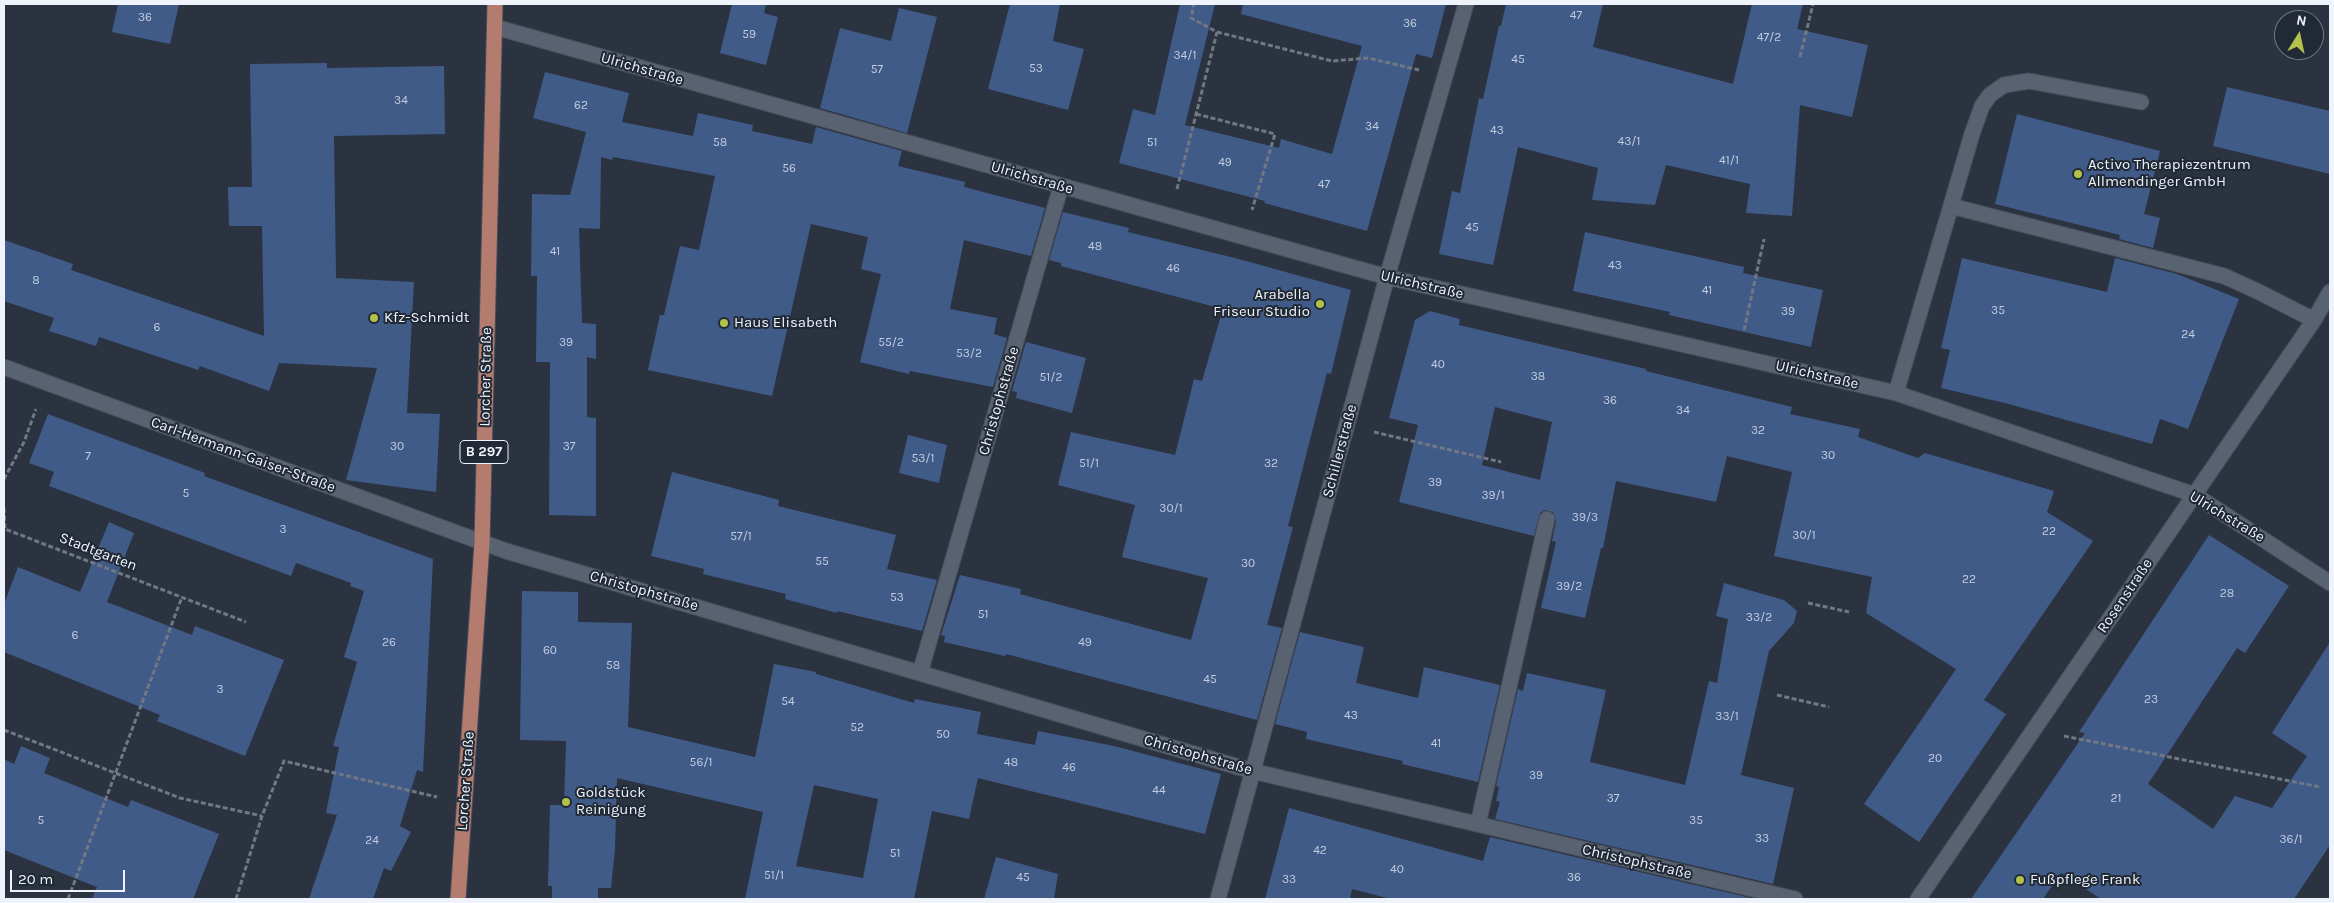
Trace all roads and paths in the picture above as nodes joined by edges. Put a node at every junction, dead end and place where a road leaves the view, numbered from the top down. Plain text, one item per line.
1 (495, 4) edge
2 (1194, 4) edge
3 (1466, 4) edge
4 (1813, 4) edge
5 (495, 27) junction
6 (1217, 32) junction
7 (1800, 57) dead end
8 (1446, 76) junction
9 (2141, 102) dead end
10 (1196, 114) junction
11 (1061, 186) junction
12 (1950, 206) junction
13 (1170, 216) junction
14 (1244, 237) junction
15 (1764, 239) dead end
16 (1387, 277) junction
17 (2330, 292) edge
18 (2314, 320) junction
19 (1738, 357) junction
20 (4, 367) edge
21 (1896, 393) junction
22 (31, 423) dead end
23 (1347, 425) junction
24 (1501, 462) dead end
25 (4, 479) edge
26 (2195, 495) junction
27 (4, 508) edge
28 (1547, 519) dead end
29 (6, 529) junction
30 (4, 533) edge
31 (482, 543) junction
32 (2330, 583) edge
33 (182, 597) junction
34 (1808, 604) dead end
35 (1849, 612) dead end
36 (246, 622) dead end
37 (920, 673) junction
38 (1777, 695) dead end
39 (1829, 707) dead end
40 (4, 730) edge
41 (2034, 730) junction
42 (1252, 771) junction
43 (116, 773) junction
44 (2320, 787) dead end
45 (438, 797) dead end
46 (262, 816) junction
47 (1478, 824) junction
48 (68, 899) edge
49 (236, 899) edge
50 (458, 899) edge
51 (1218, 899) edge
52 (1795, 899) edge
53 (1918, 899) edge

1 - 5 main road, Lorcher Straße / B 297
2 - 6 path
3 - 8 street, Schillerstraße
4 - 7 path
5 - 11 street, Ulrichstraße
5 - 31 main road, Lorcher Straße / B 297
6 - 8 path
6 - 10 path
8 - 16 street, Schillerstraße
9 - 12 street
10 - 13 path
10 - 14 path
11 - 13 street, Ulrichstraße
11 - 37 street, Christophstraße
12 - 18 street
12 - 21 street
13 - 14 street, Ulrichstraße
14 - 16 street, Ulrichstraße
15 - 19 path
16 - 19 street, Ulrichstraße
16 - 23 street, Schillerstraße
17 - 18 street, Rosenstraße
18 - 26 street, Rosenstraße
19 - 21 street, Ulrichstraße
20 - 31 street, Carl-Hermann-Gaiser-Straße
21 - 26 street, Ulrichstraße
22 - 25 path
23 - 24 path
23 - 42 street, Schillerstraße
26 - 32 street, Ulrichstraße
26 - 41 street, Rosenstraße
27 - 29 path
28 - 47 street
29 - 30 path
29 - 33 path, Stadtgarten
31 - 37 street, Christophstraße
31 - 50 main road, Lorcher Straße / B 297
33 - 36 path, Stadtgarten
33 - 43 path
34 - 35 path
37 - 42 street, Christophstraße
38 - 39 path
40 - 43 path
41 - 44 path
41 - 53 street, Rosenstraße
42 - 47 street, Christophstraße
42 - 51 street, Schillerstraße
43 - 46 path
43 - 48 path
45 - 46 path
46 - 49 path
47 - 52 street, Christophstraße

